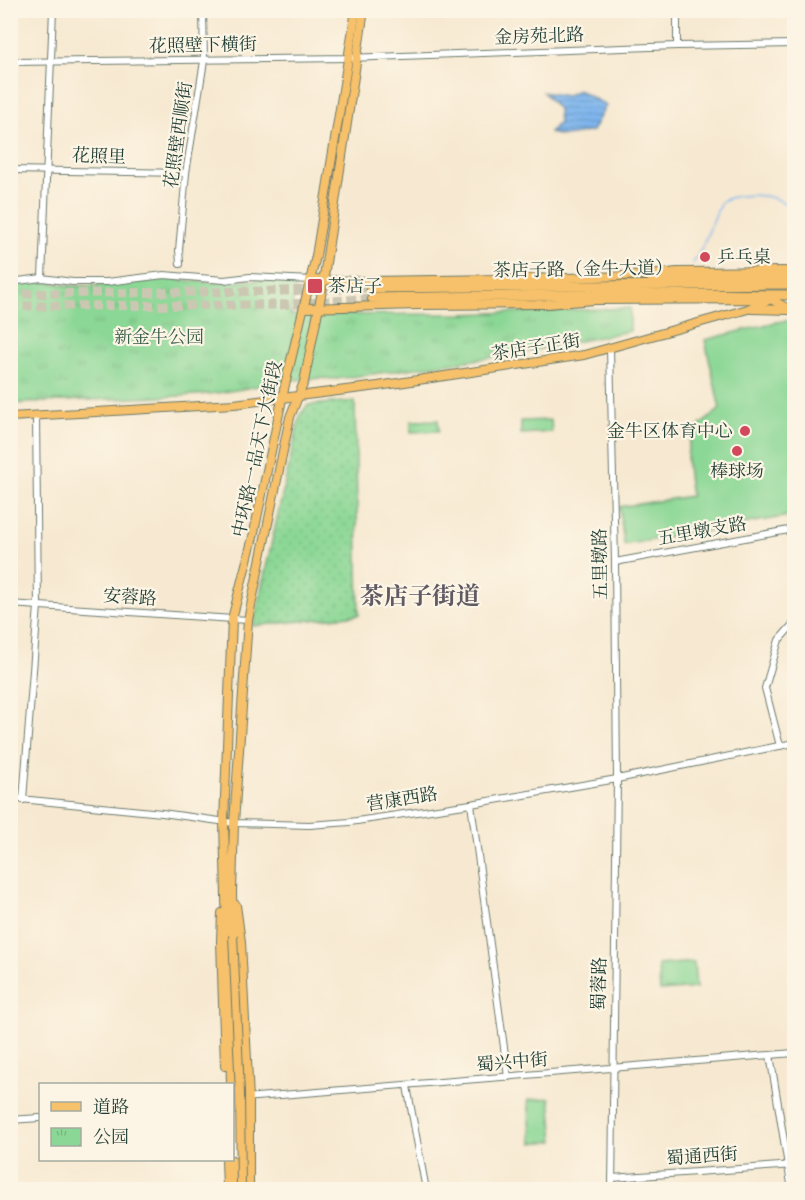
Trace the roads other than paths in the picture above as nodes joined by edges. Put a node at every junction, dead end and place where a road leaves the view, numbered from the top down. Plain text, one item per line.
1 (53, 10) edge
2 (203, 10) edge
3 (356, 10) edge
4 (364, 10) edge
5 (676, 10) edge
6 (795, 44) edge
7 (677, 46) junction
8 (352, 58) junction
9 (204, 61) junction
10 (10, 62) edge
11 (50, 62) junction
12 (10, 170) edge
13 (46, 170) junction
14 (186, 173) junction
15 (180, 264) dead end
16 (795, 271) edge
17 (650, 275) junction
18 (795, 277) edge
19 (42, 278) junction
20 (311, 280) junction
21 (324, 281) junction
22 (10, 282) edge
23 (795, 284) edge
24 (635, 286) junction
25 (571, 287) junction
26 (371, 288) tunnel mouth
27 (795, 295) edge
28 (771, 297) junction
29 (372, 298) tunnel mouth
30 (795, 301) edge
31 (304, 308) junction
32 (318, 308) junction
33 (748, 309) junction
34 (792, 311) edge
35 (610, 349) junction
36 (299, 396) junction
37 (283, 398) junction
38 (36, 416) junction
39 (10, 417) edge
40 (795, 529) edge
41 (615, 562) junction
42 (10, 604) edge
43 (38, 606) junction
44 (232, 618) junction
45 (248, 620) junction
46 (795, 623) edge
47 (795, 744) edge
48 (780, 746) junction
49 (617, 778) junction
50 (10, 798) edge
51 (23, 800) junction
52 (471, 804) junction
53 (224, 822) junction
54 (234, 824) junction
55 (229, 894) junction
56 (230, 936) junction
57 (795, 1053) edge
58 (770, 1055) junction
59 (613, 1068) junction
60 (508, 1077) junction
61 (226, 1083) edge
62 (231, 1083) edge
63 (407, 1086) junction
64 (234, 1099) edge
65 (249, 1099) junction
66 (39, 1118) edge
67 (10, 1120) edge
68 (226, 1161) edge
69 (232, 1161) edge
70 (791, 1165) edge
71 (612, 1178) junction
72 (227, 1190) edge
73 (233, 1190) edge
74 (241, 1190) edge
75 (249, 1190) edge
76 (426, 1190) edge
77 (612, 1190) edge
78 (792, 1190) edge

1 - 11 street
2 - 9 street, 花照壁西顺街
3 - 8 main road, 中环路一品天下大街段
4 - 8 main road, 中环路一品天下大街段
5 - 7 street
6 - 7 street, 金房苑北路
7 - 8 street, 金房苑北路
8 - 9 street, 花照壁下横街
8 - 20 main road, 中环路一品天下大街段
8 - 21 main road, 中环路一品天下大街段
9 - 11 street, 花照壁下横街
9 - 14 street, 花照壁西顺街
10 - 11 street, 花照壁下横街
11 - 13 street
12 - 13 street, 花照里
13 - 14 street, 花照里
13 - 19 street
14 - 15 street, 花照壁西顺街
16 - 17 main road
17 - 21 main road
17 - 25 main road
18 - 24 highway
19 - 20 street
19 - 22 street
20 - 21 main road
20 - 31 main road, 中环路一品天下大街段
21 - 32 main road, 中环路一品天下大街段
23 - 24 highway, 茶店子路（金牛大道）
24 - 25 highway, 茶店子路（金牛大道）
25 - 26 highway, 茶店子路（金牛大道）
27 - 28 highway
28 - 29 highway
28 - 30 highway
28 - 32 main road
28 - 33 main road, 茶店子正街
28 - 34 main road
31 - 32 main road
31 - 37 main road, 中环路一品天下大街段
32 - 36 main road, 中环路一品天下大街段
33 - 34 main road
33 - 35 main road, 茶店子正街
35 - 36 main road, 茶店子正街
35 - 41 street, 五里墩路
36 - 37 main road, 茶店子正街
36 - 45 main road, 中环路一品天下大街段
37 - 38 main road
37 - 44 main road, 中环路一品天下大街段
38 - 39 main road
38 - 43 street
40 - 41 street, 五里墩支路
41 - 49 street, 五里墩路
42 - 43 street, 安蓉路
43 - 44 street, 安蓉路
43 - 51 street
44 - 45 street, 安蓉路
44 - 53 main road, 中环路一品天下大街段
45 - 54 main road, 中环路一品天下大街段
46 - 48 street
47 - 48 street, 营康西路
48 - 49 street, 营康西路
49 - 52 street, 营康西路
49 - 59 street, 蜀蓉路
50 - 51 street, 营康西路
51 - 53 street, 营康西路
52 - 54 street, 营康西路
52 - 60 street
53 - 54 street, 营康西路
53 - 55 main road, 中环路一品天下大街段
54 - 55 main road, 中环路一品天下大街段
55 - 56 main road, 中环路一品天下大街段
55 - 61 main road, 中环路一品天下大街段
55 - 65 main road, 中环路一品天下大街段
56 - 62 main road
56 - 74 main road, bridge
57 - 58 street, 蜀兴中街
58 - 59 street, 蜀兴中街
58 - 70 street
59 - 60 street, 蜀兴中街
59 - 71 street, 蜀蓉路
60 - 63 street, 蜀兴中街
63 - 65 street, 蜀兴中街
63 - 76 street
64 - 65 street, 蜀兴中街
65 - 75 main road, 中环路一品天下大街段
66 - 67 street
68 - 72 main road
69 - 73 main road
70 - 71 street, 蜀通西街
70 - 78 street
71 - 77 street, 蜀蓉路

